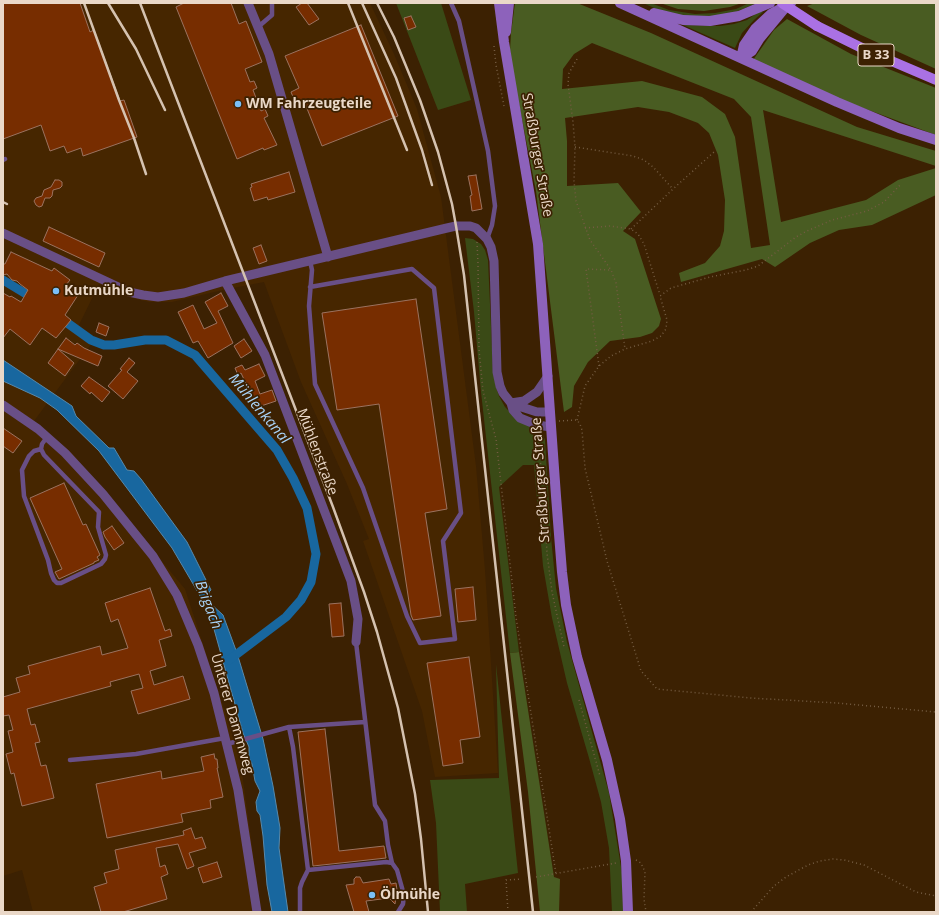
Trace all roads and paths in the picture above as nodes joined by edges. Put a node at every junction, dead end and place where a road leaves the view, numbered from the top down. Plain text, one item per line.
1 (248, 3) edge
2 (272, 3) edge
3 (451, 3) edge
4 (499, 3) edge
5 (770, 3) edge
6 (787, 3) edge
7 (621, 4) edge
8 (510, 5) edge
9 (258, 27) junction
10 (499, 43) junction
11 (741, 58) junction
12 (577, 59) dead end
13 (936, 80) edge
14 (505, 112) dead end
15 (936, 140) edge
16 (576, 147) junction
17 (714, 152) dead end
18 (901, 184) dead end
19 (673, 189) junction
20 (476, 228) junction
21 (585, 228) junction
22 (631, 229) junction
23 (3, 233) edge
24 (487, 239) junction
25 (328, 257) junction
26 (310, 261) junction
27 (612, 270) junction
28 (225, 281) junction
29 (310, 287) junction
30 (660, 296) junction
31 (625, 349) junction
32 (599, 366) junction
33 (548, 376) junction
34 (511, 403) junction
35 (3, 405) edge
36 (550, 420) junction
37 (577, 420) junction
38 (47, 437) junction
39 (41, 449) junction
40 (356, 642) joint
41 (936, 712) edge
42 (365, 722) junction
43 (288, 727) junction
44 (229, 742) junction
45 (70, 760) dead end
46 (626, 861) junction
47 (392, 863) junction
48 (308, 870) junction
49 (556, 874) junction
50 (536, 877) dead end
51 (521, 879) dead end
52 (936, 896) edge
53 (257, 912) edge
54 (300, 912) edge
55 (398, 912) edge
56 (508, 912) edge
57 (628, 912) edge
58 (646, 912) edge
59 (751, 912) edge

1 - 9 street
2 - 9 lane
3 - 24 lane
4 - 10 main road, Straßburger Straße
5 - 7 main road
6 - 11 main road
6 - 13 main road, B 33, bridge
7 - 11 main road
8 - 10 main road, Straßburger Straße
9 - 25 street
10 - 14 path
10 - 33 main road, Straßburger Straße
11 - 15 main road
12 - 16 path
16 - 19 path
16 - 21 path
17 - 19 path
18 - 30 path
19 - 22 path
20 - 24 street
20 - 25 street
20 - 49 path
21 - 22 path
21 - 27 path
22 - 30 path
23 - 28 street
24 - 34 street
25 - 26 street
26 - 28 street
26 - 29 lane
27 - 31 path
27 - 32 path
28 - 40 street, Mühlenstraße
29 - 29 lane
30 - 31 path
31 - 32 path
32 - 37 path
33 - 34 street
33 - 36 main road, Straßburger Straße
34 - 36 street
34 - 36 street
35 - 38 street, Unterer Dammweg
36 - 37 path
36 - 46 main road, Straßburger Straße
37 - 41 path
38 - 39 lane
38 - 44 street, Unterer Dammweg
39 - 39 lane
40 - 42 lane
42 - 43 lane
42 - 47 lane
43 - 44 lane
43 - 48 lane
44 - 45 lane
44 - 53 street, Unterer Dammweg
46 - 49 path
46 - 57 main road, Straßburger Straße
46 - 58 path
47 - 48 lane
47 - 55 lane
48 - 54 lane
49 - 50 path
51 - 56 path
52 - 59 path

